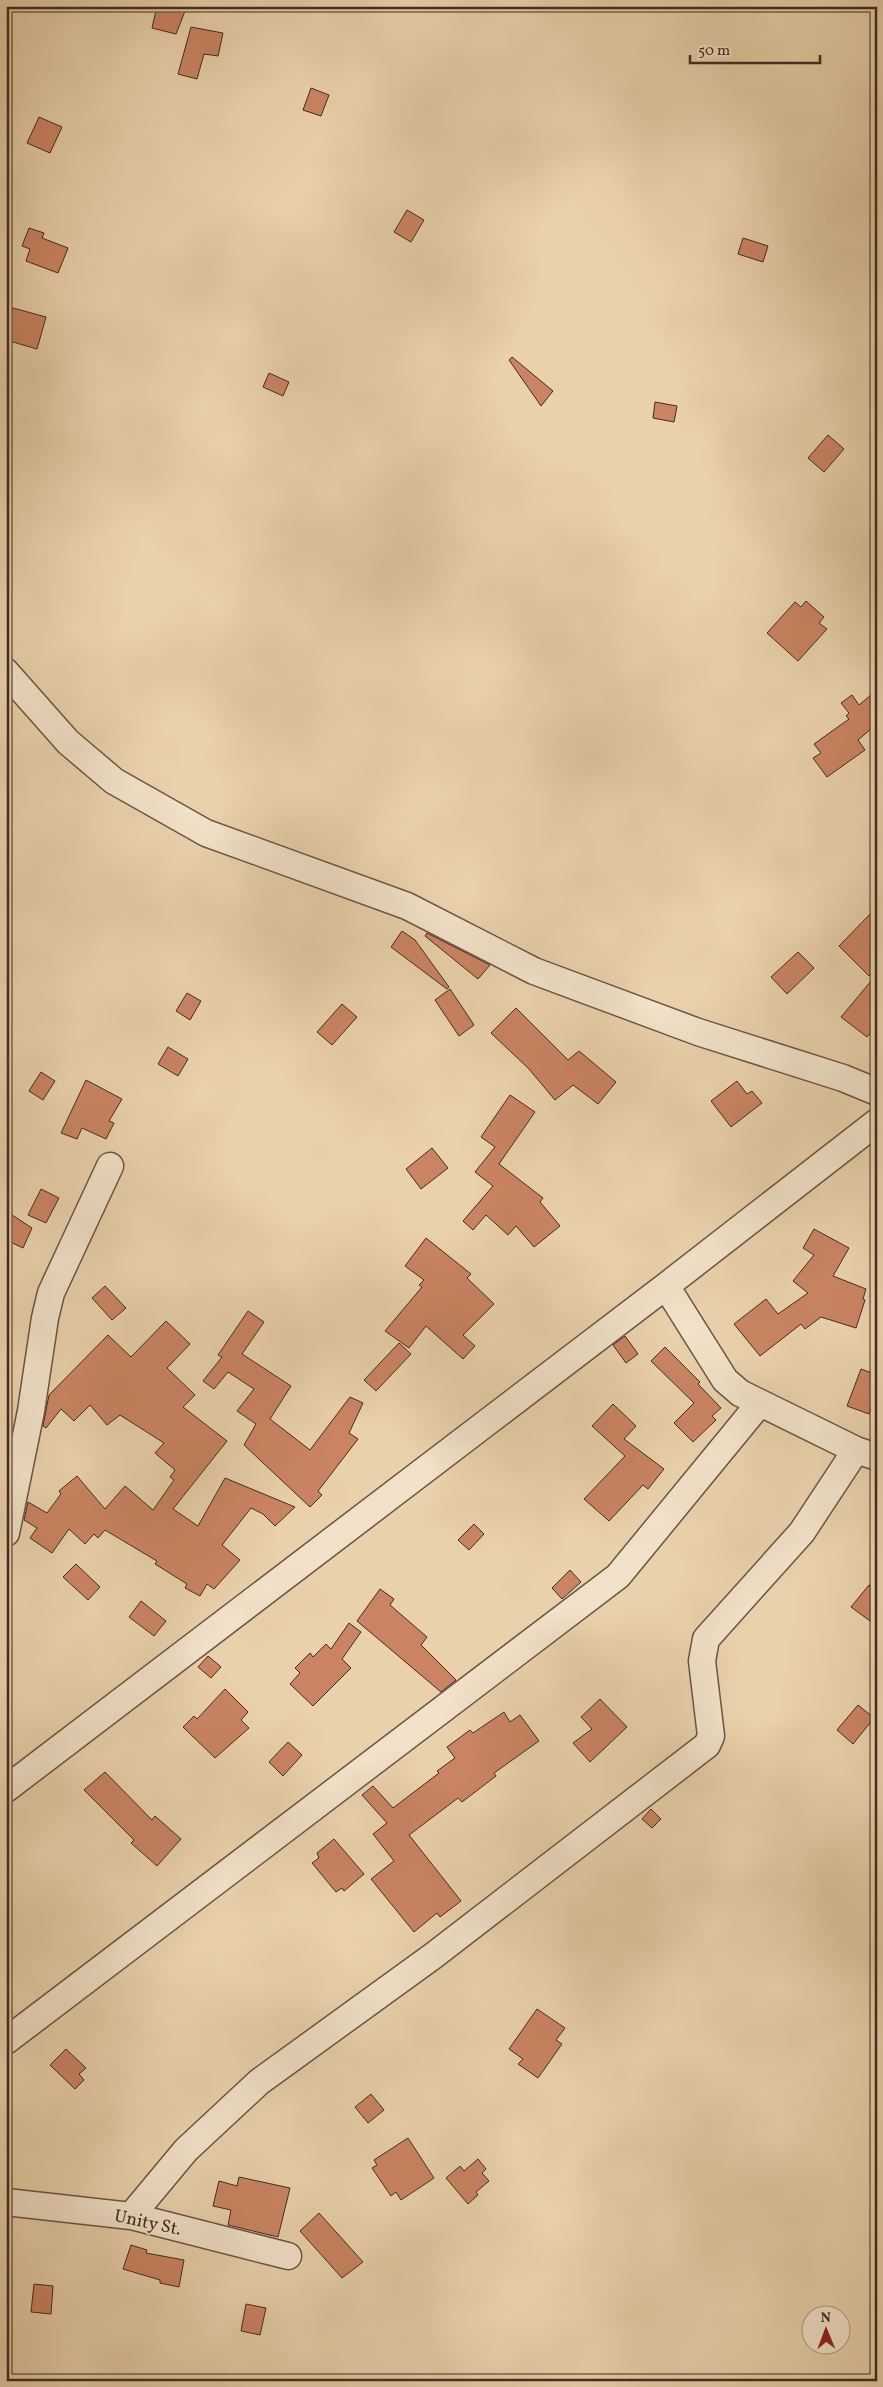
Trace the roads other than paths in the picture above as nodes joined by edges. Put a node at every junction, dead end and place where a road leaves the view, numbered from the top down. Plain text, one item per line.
1 (6, 672) edge
2 (877, 1092) edge
3 (877, 1122) edge
4 (110, 1166) dead end
5 (666, 1286) junction
6 (760, 1403) junction
7 (867, 1454) edge
8 (6, 1533) edge
9 (6, 1789) edge
10 (6, 2040) edge
11 (6, 2202) edge
12 (131, 2216) junction
13 (288, 2256) dead end

1 - 2 street
3 - 5 street
4 - 8 street
5 - 6 street
5 - 9 street
6 - 7 street
6 - 10 street
7 - 12 street
11 - 12 street, Unity St.
12 - 13 street, Unity St.

